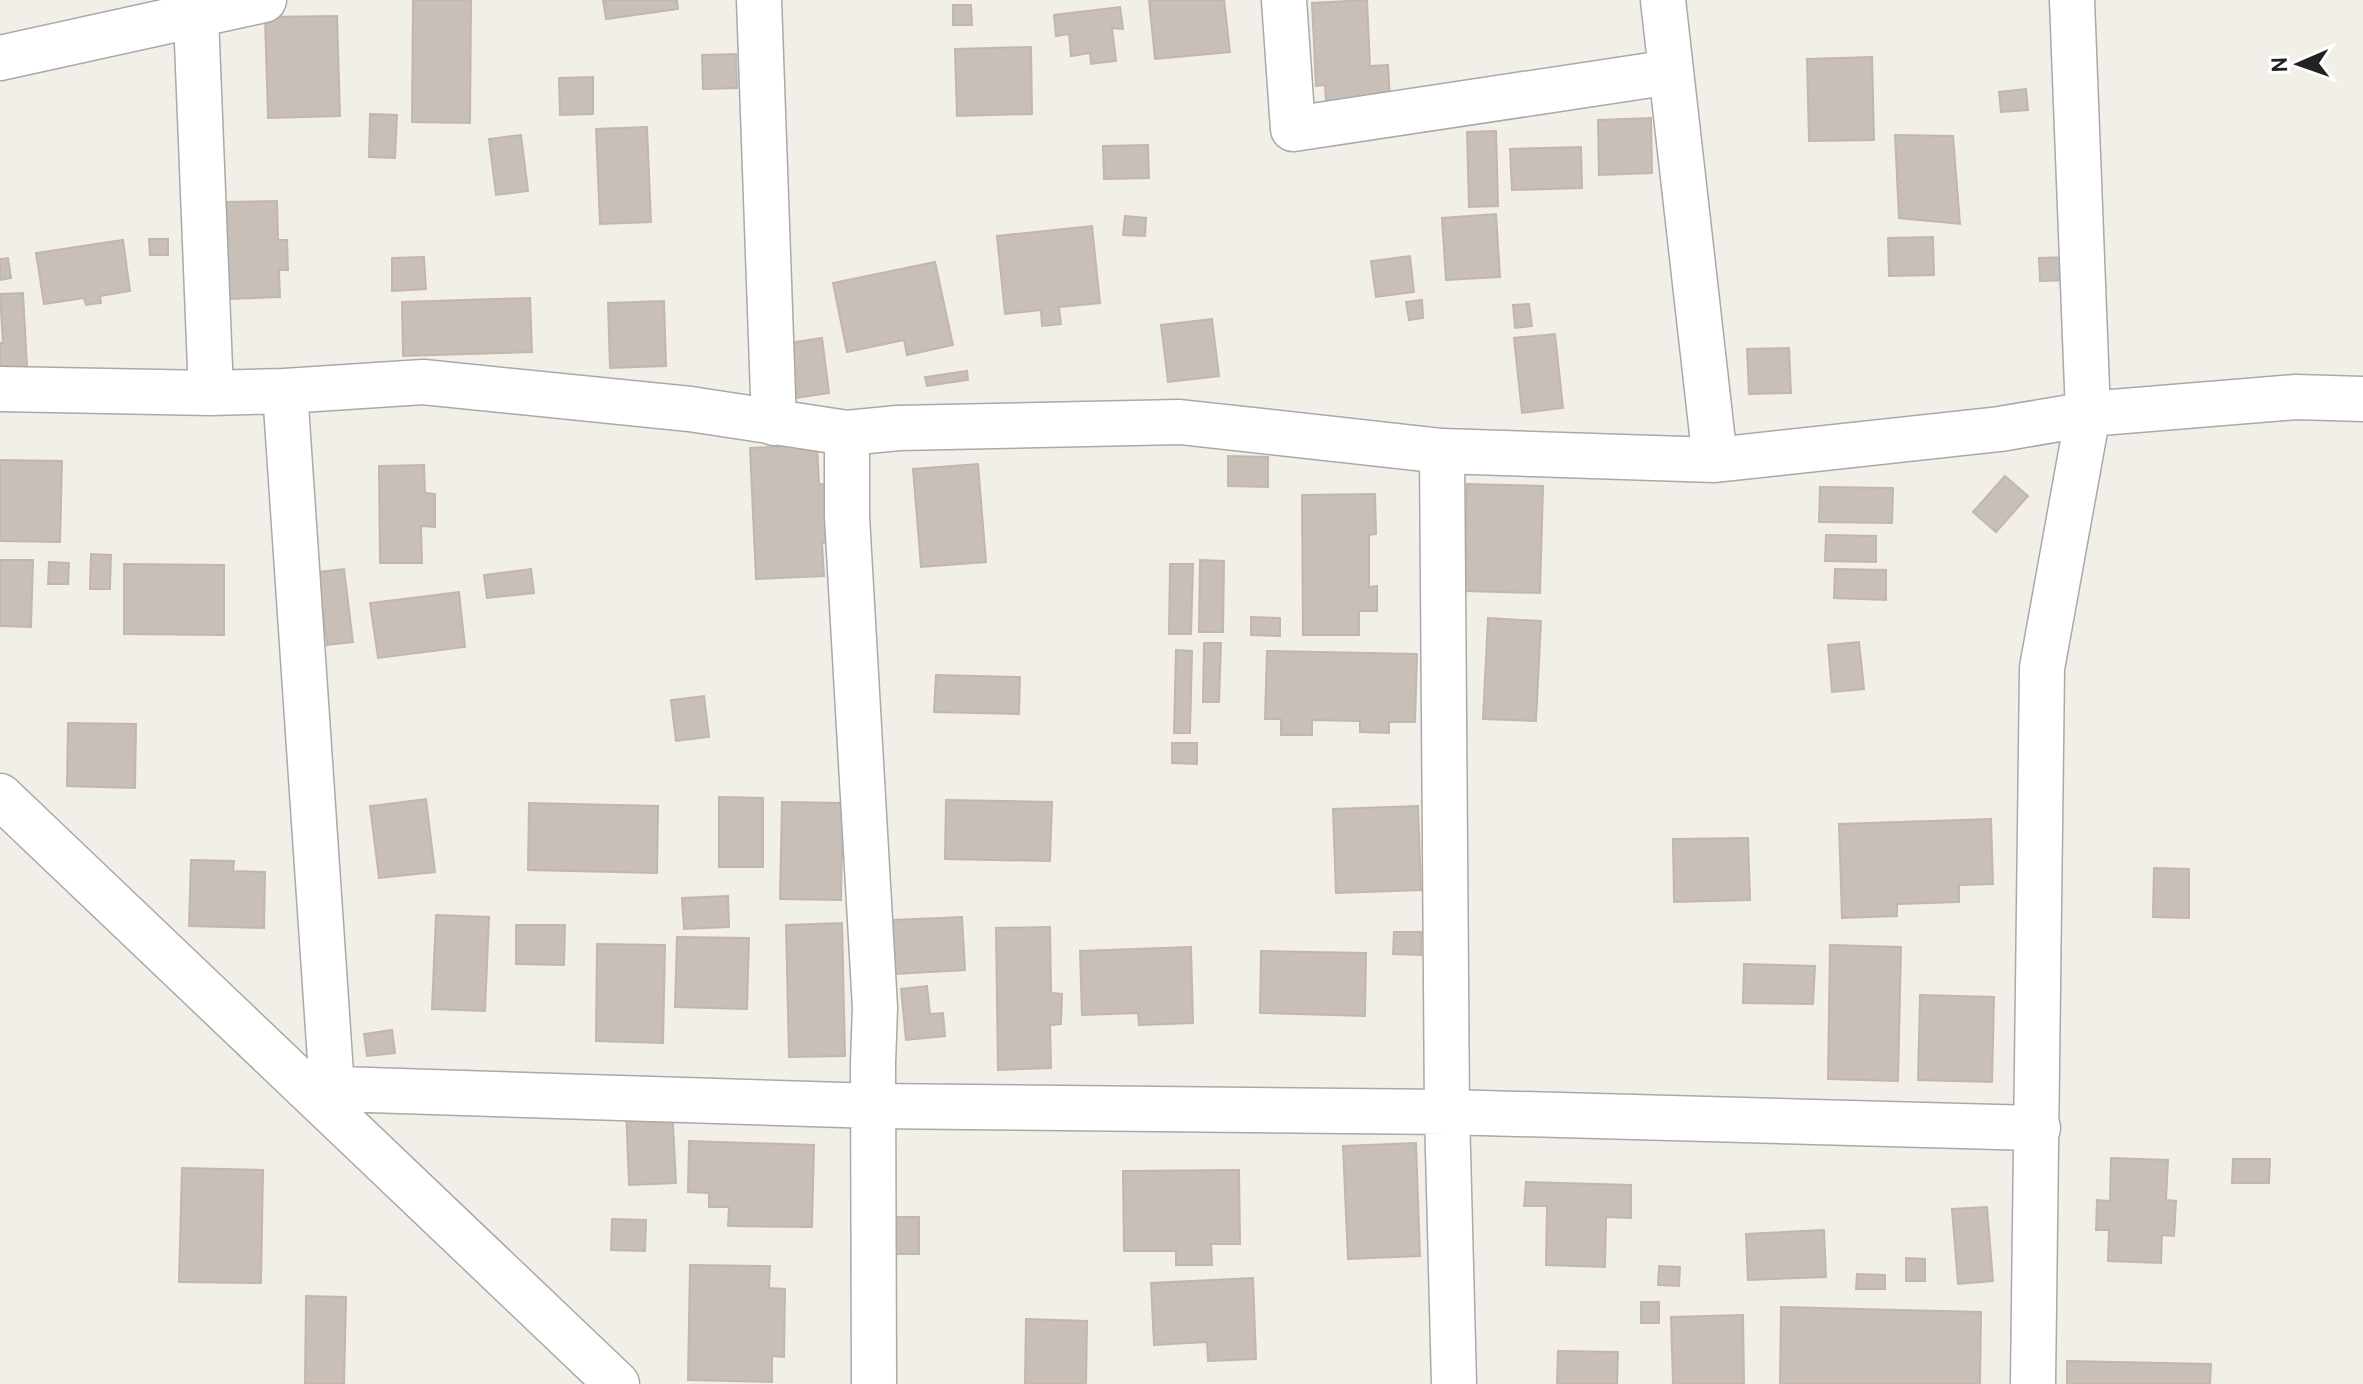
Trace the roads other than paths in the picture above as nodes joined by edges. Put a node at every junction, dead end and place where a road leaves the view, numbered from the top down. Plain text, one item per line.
1 (264, 0) edge
2 (759, 0) edge
3 (1284, 0) edge
4 (1663, 0) edge
5 (2072, 0) edge
6 (196, 17) junction
7 (0, 58) edge
8 (1671, 72) junction
9 (0, 389) edge
10 (285, 391) junction
11 (211, 393) junction
12 (2363, 399) edge
13 (2088, 414) junction
14 (774, 423) junction
15 (847, 433) junction
16 (1442, 451) junction
17 (1715, 460) junction
18 (0, 796) edge
19 (319, 1088) junction
20 (875, 1106) junction
21 (1447, 1112) junction
22 (2038, 1128) junction
23 (617, 1384) edge
24 (874, 1384) edge
25 (1454, 1384) edge
26 (2033, 1384) edge

1 - 6 street
2 - 14 street
3 - 8 street
4 - 8 street
5 - 13 street
6 - 7 street
6 - 11 street
8 - 17 street
9 - 11 street
10 - 11 street
10 - 14 street
10 - 19 street
12 - 13 street
13 - 17 street
13 - 22 street
14 - 15 street
15 - 16 street
15 - 20 street
16 - 17 street
16 - 21 street
18 - 19 street
19 - 20 street
19 - 23 street
20 - 21 street
20 - 24 street
21 - 22 street
21 - 25 street
22 - 26 street

